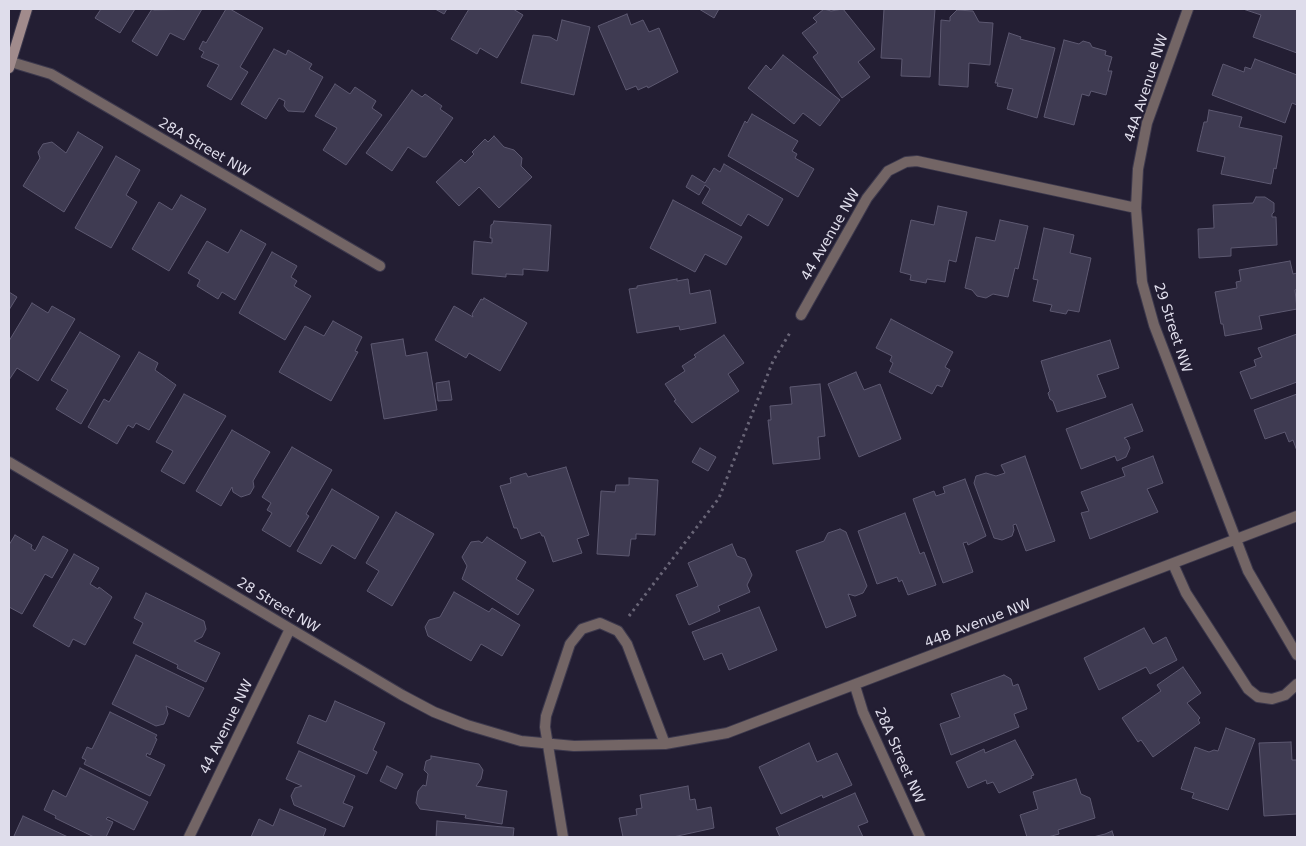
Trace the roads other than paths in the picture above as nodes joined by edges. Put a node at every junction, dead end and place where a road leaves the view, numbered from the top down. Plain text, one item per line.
1 (27, 9) edge
2 (1188, 9) edge
3 (10, 65) edge
4 (1136, 208) junction
5 (380, 266) dead end
6 (800, 315) road end
7 (9, 462) edge
8 (1297, 516) edge
9 (1234, 539) junction
10 (1172, 564) junction
11 (290, 629) junction
12 (1297, 655) edge
13 (1297, 684) edge
14 (855, 686) junction
15 (547, 744) junction
16 (665, 744) junction
17 (188, 837) edge
18 (563, 837) edge
19 (920, 837) edge

1 - 3 street
2 - 4 street, 44A Avenue NW
3 - 5 street, 28A Street NW
4 - 6 street, 44 Avenue NW
4 - 9 street, 29 Street NW
7 - 11 street, 28 Street NW
8 - 9 street, 44B Avenue NW
9 - 10 street, 44B Avenue NW
9 - 12 street, 29 Street NW
10 - 13 street
10 - 14 street, 44B Avenue NW
11 - 15 street, 28 Street NW
11 - 17 street, 44 Avenue NW
14 - 16 street, 44B Avenue NW
14 - 19 street, 28A Street NW
15 - 16 street, 28 Street NW
15 - 16 street
15 - 18 street

